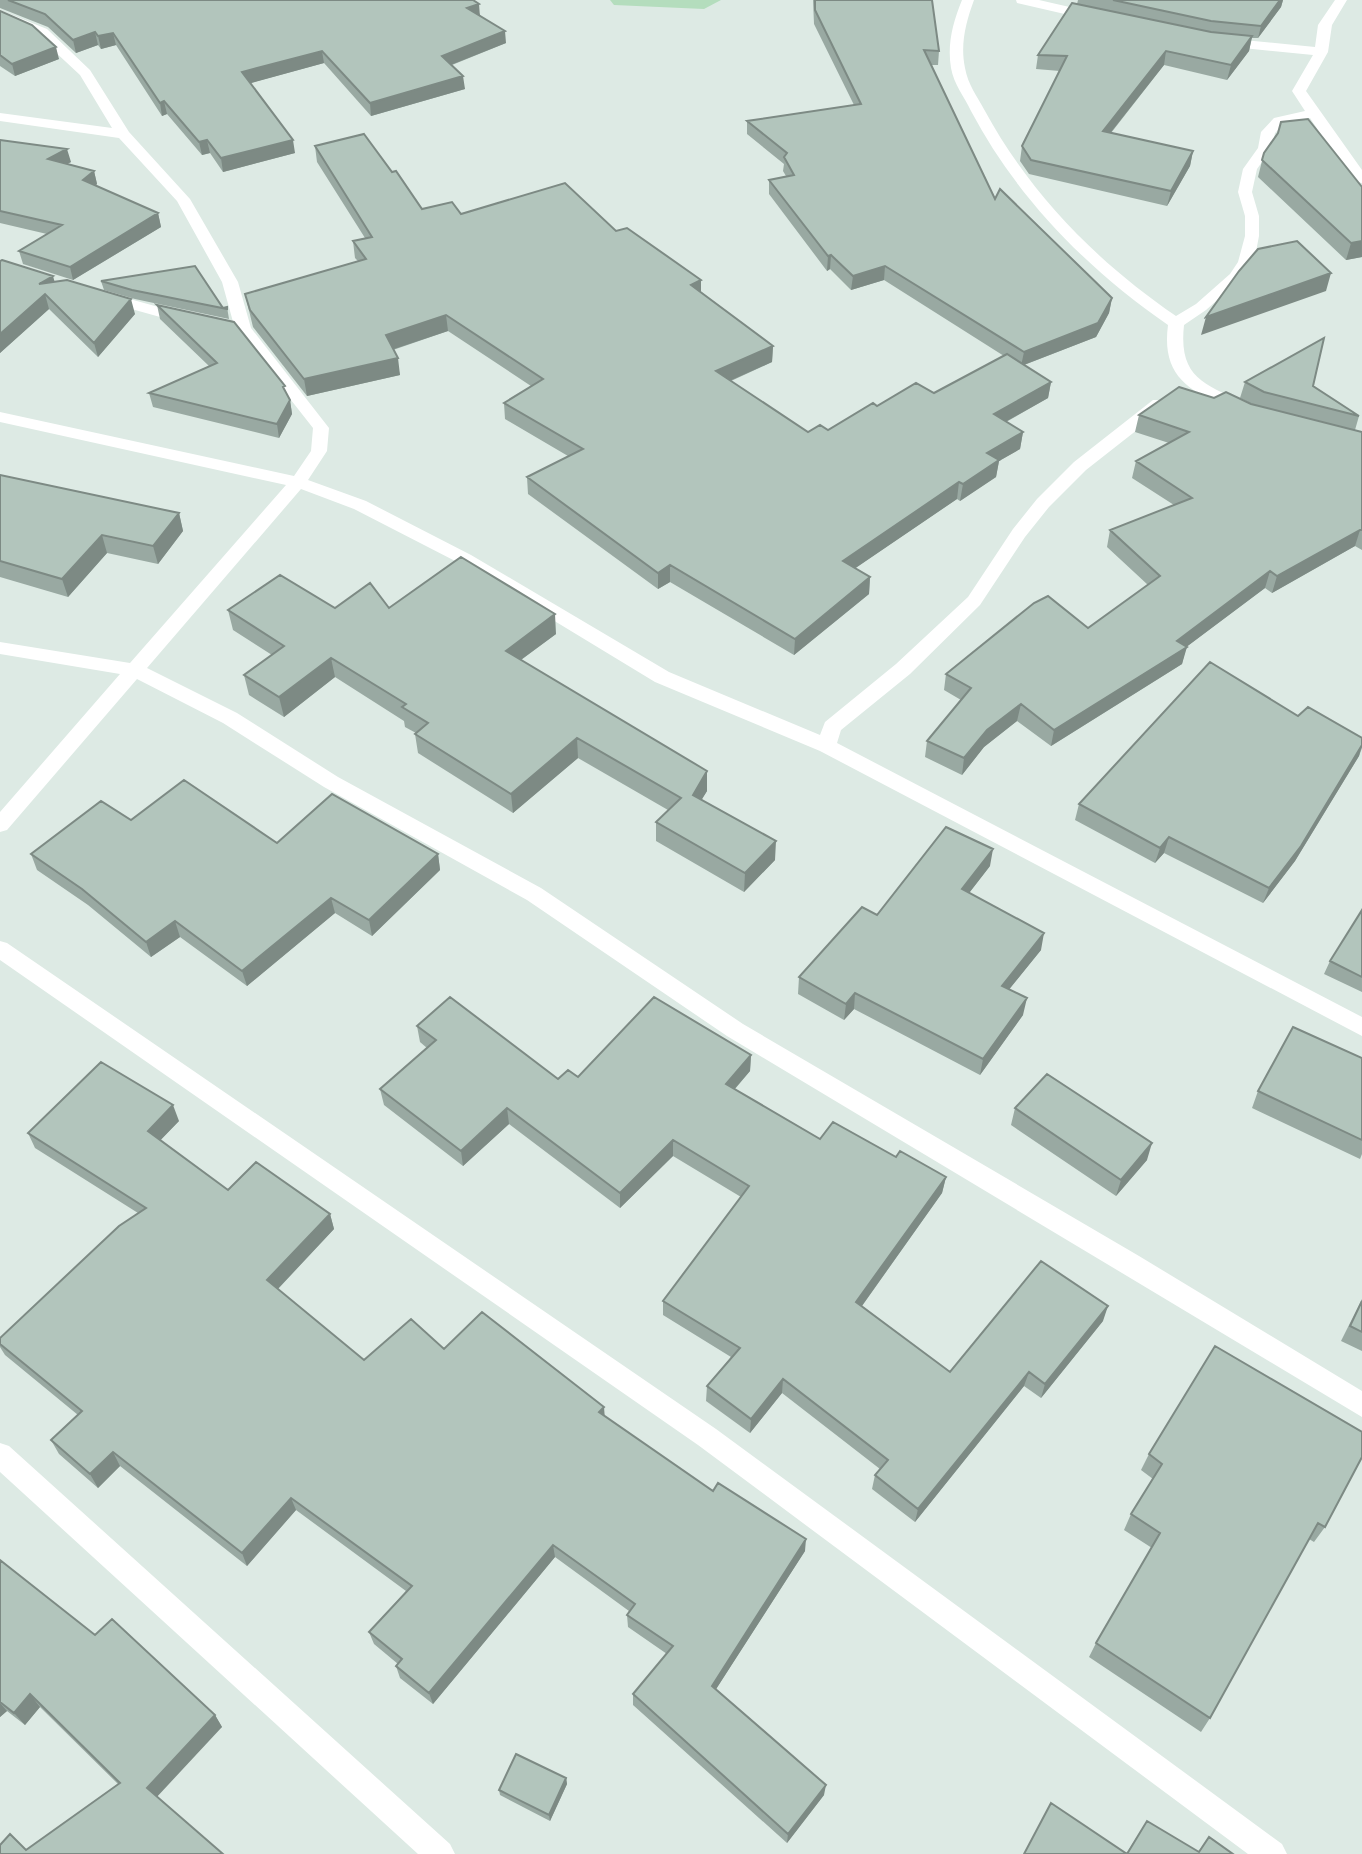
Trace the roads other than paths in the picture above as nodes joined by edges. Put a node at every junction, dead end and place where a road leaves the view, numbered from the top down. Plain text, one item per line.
1 (968, 0) edge
2 (1023, 0) edge
3 (1341, 0) edge
4 (0, 14) edge
5 (1106, 19) edge
6 (1208, 40) edge
7 (1321, 52) junction
8 (1314, 113) junction
9 (0, 117) edge
10 (123, 134) junction
11 (1362, 179) edge
12 (97, 295) edge
13 (206, 322) edge
14 (1176, 323) junction
15 (1179, 389) junction
16 (1253, 414) edge
17 (0, 416) edge
18 (298, 482) junction
19 (5, 650) edge
20 (134, 670) junction
21 (827, 746) junction
22 (0, 825) edge
23 (0, 949) edge
24 (1362, 1027) edge
25 (1362, 1405) edge
26 (0, 1455) edge
27 (440, 1854) edge
28 (1272, 1854) edge

1 - 14 street
2 - 5 street
3 - 7 street
4 - 10 street
6 - 7 street
7 - 8 street
8 - 11 street
8 - 14 street
9 - 10 street
10 - 18 street
12 - 13 street
14 - 15 street
15 - 16 street
15 - 21 street
17 - 18 street
18 - 20 street
18 - 21 street
19 - 20 street
20 - 22 street
20 - 25 street
21 - 24 street
23 - 28 street
26 - 27 street

